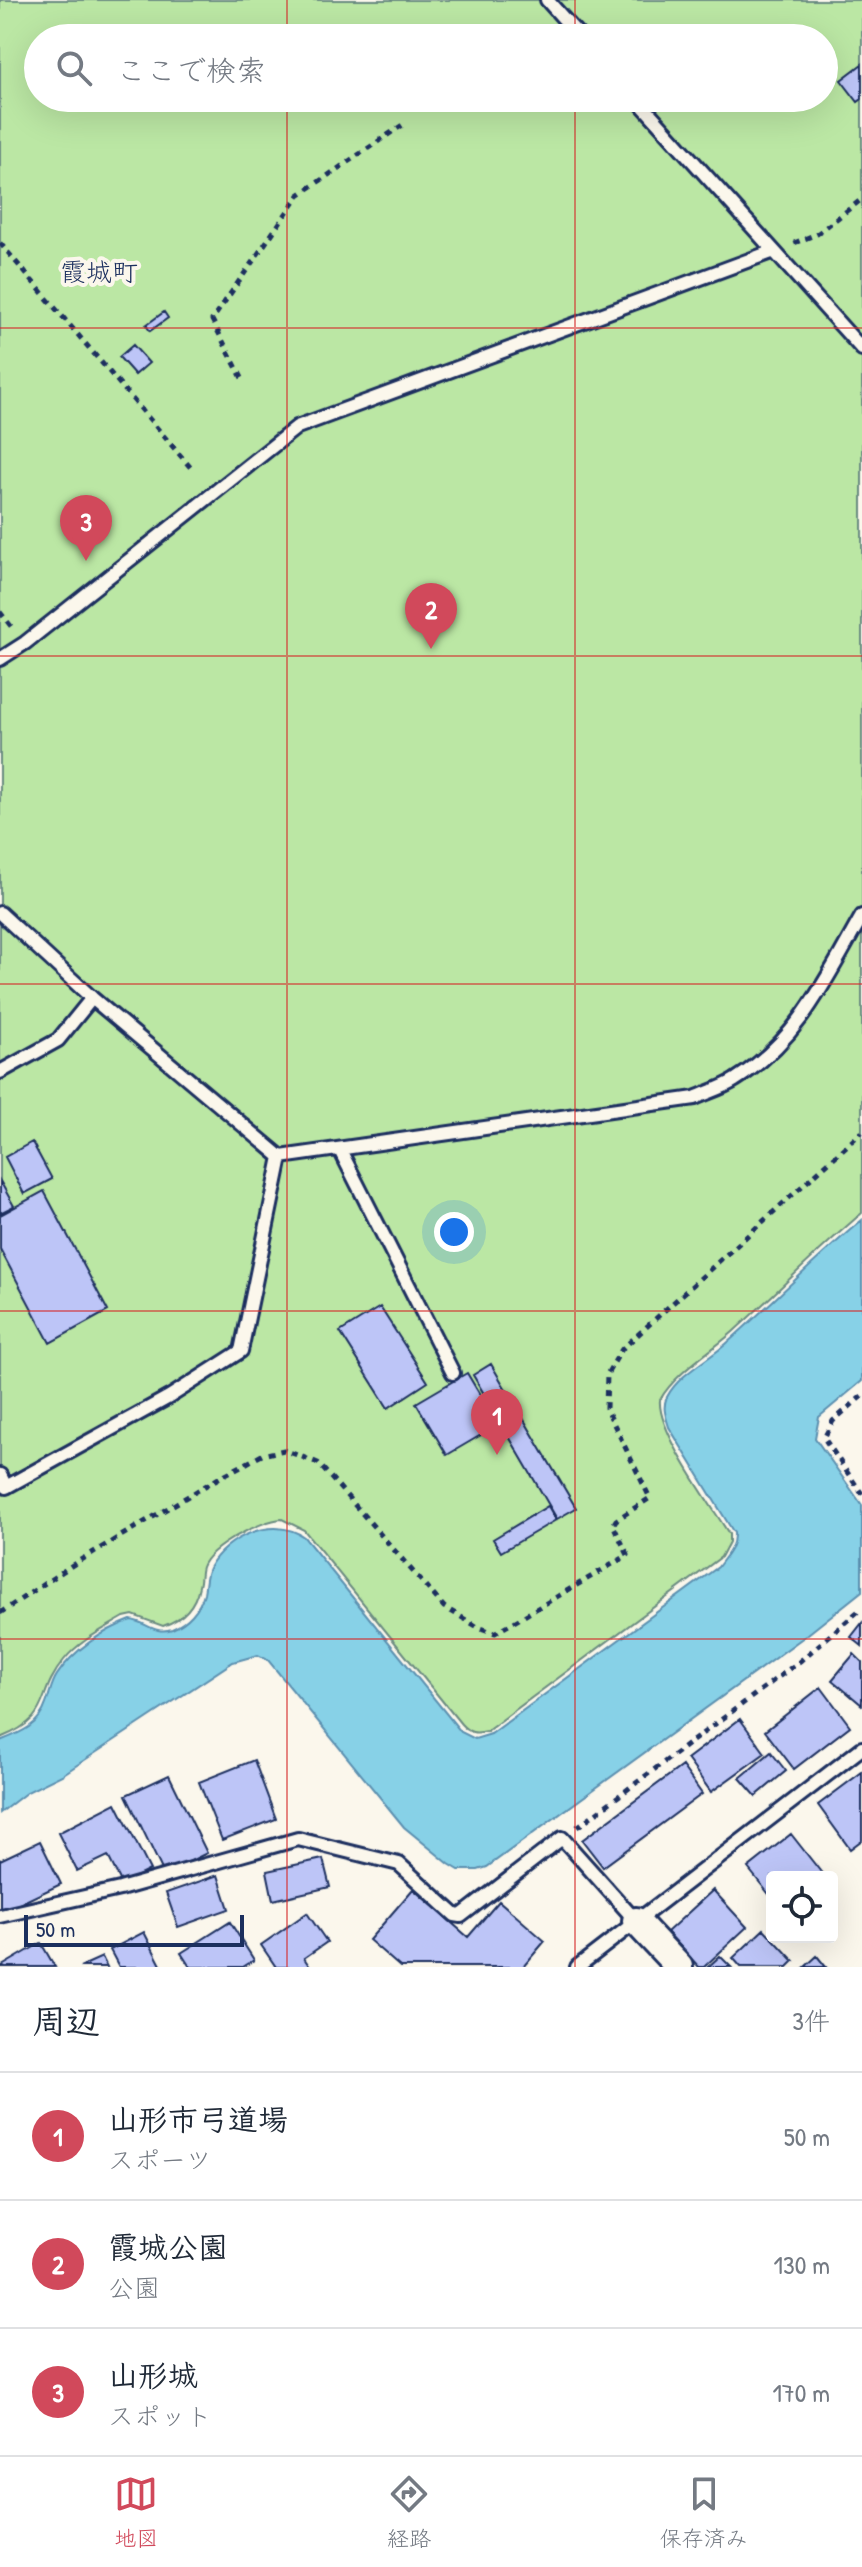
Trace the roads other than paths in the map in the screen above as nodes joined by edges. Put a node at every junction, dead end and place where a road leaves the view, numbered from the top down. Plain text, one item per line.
1 (547, 0) edge
2 (568, 24) edge
3 (649, 112) edge
4 (774, 251) junction
5 (862, 349) edge
6 (0, 659) edge
7 (0, 913) edge
8 (862, 916) edge
9 (92, 998) junction
10 (0, 1072) edge
11 (340, 1150) junction
12 (281, 1157) junction
13 (453, 1373) dead end
14 (0, 1475) edge
15 (862, 1748) edge
16 (0, 1916) edge
17 (636, 1921) junction
18 (577, 1967) edge
19 (679, 1967) edge

1 - 2 lane
3 - 4 lane
4 - 5 lane
4 - 6 lane
7 - 9 lane
8 - 11 lane
9 - 10 lane
9 - 12 lane
11 - 12 lane
11 - 13 lane
12 - 14 lane
15 - 17 lane
16 - 17 lane
17 - 18 lane
17 - 19 street

